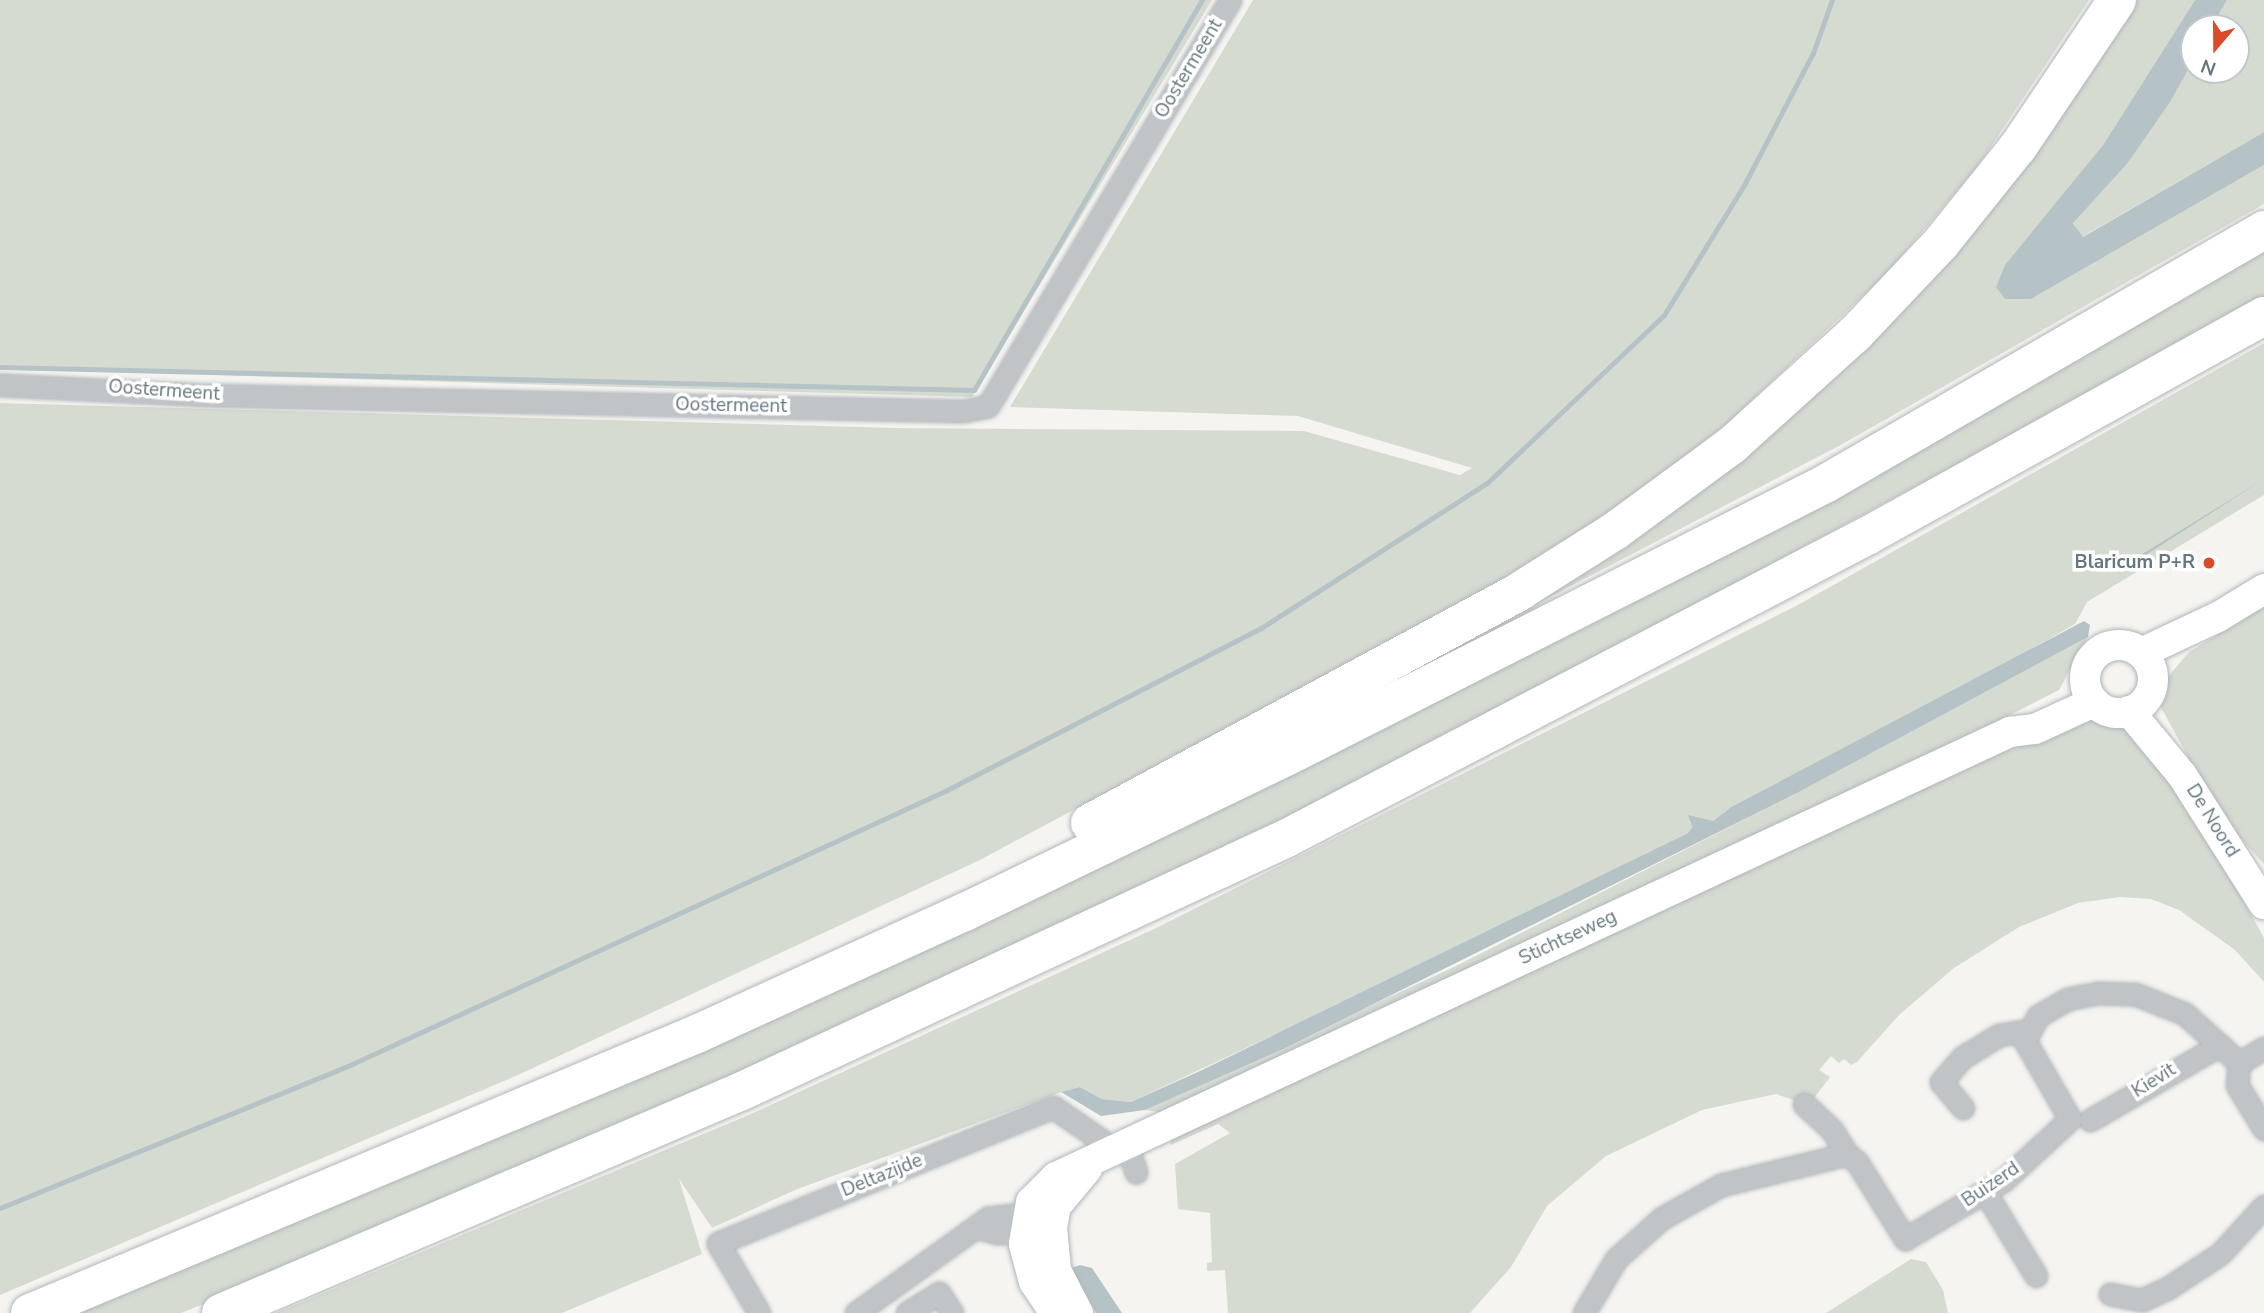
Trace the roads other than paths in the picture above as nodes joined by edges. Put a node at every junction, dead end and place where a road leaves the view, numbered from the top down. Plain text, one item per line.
1 (1230, 0) edge
2 (2117, 0) edge
3 (2264, 230) edge
4 (2264, 316) edge
5 (0, 385) edge
6 (2264, 589) edge
7 (2142, 683) junction
8 (2089, 692) junction
9 (2264, 904) edge
10 (2029, 1030) junction
11 (699, 1033) junction
12 (2220, 1045) junction
13 (2264, 1048) edge
14 (2239, 1063) junction
15 (1804, 1104) dead end
16 (1962, 1108) dead end
17 (2090, 1120) dead end
18 (2264, 1129) edge
19 (1111, 1152) junction
20 (1847, 1154) junction
21 (1136, 1172) dead end
22 (1985, 1192) junction
23 (2264, 1206) edge
24 (1034, 1226) junction
25 (2036, 1276) dead end
26 (2110, 1294) dead end
27 (30, 1313) edge
28 (221, 1313) edge
29 (759, 1313) edge
30 (856, 1313) edge
31 (907, 1313) edge
32 (952, 1313) edge
33 (1055, 1313) edge
34 (1078, 1313) edge
35 (1584, 1313) edge

1 - 5 street, Oostermeent
2 - 11 highway
3 - 11 highway
4 - 28 highway
6 - 7 street
7 - 8 street
7 - 8 street
7 - 9 street, De Noord
8 - 19 street, Stichtseweg
10 - 12 street
10 - 16 street
10 - 22 street, Buizerd
11 - 27 highway
12 - 14 street
12 - 17 street, Kievit
13 - 14 street
14 - 18 street
15 - 20 street, Buizerd
19 - 21 street
19 - 24 street, Stichtseweg
19 - 29 street, Deltazijde
20 - 22 street, Buizerd
20 - 35 street
22 - 25 street
23 - 26 street
24 - 30 street
24 - 33 street
24 - 34 street
31 - 32 street

